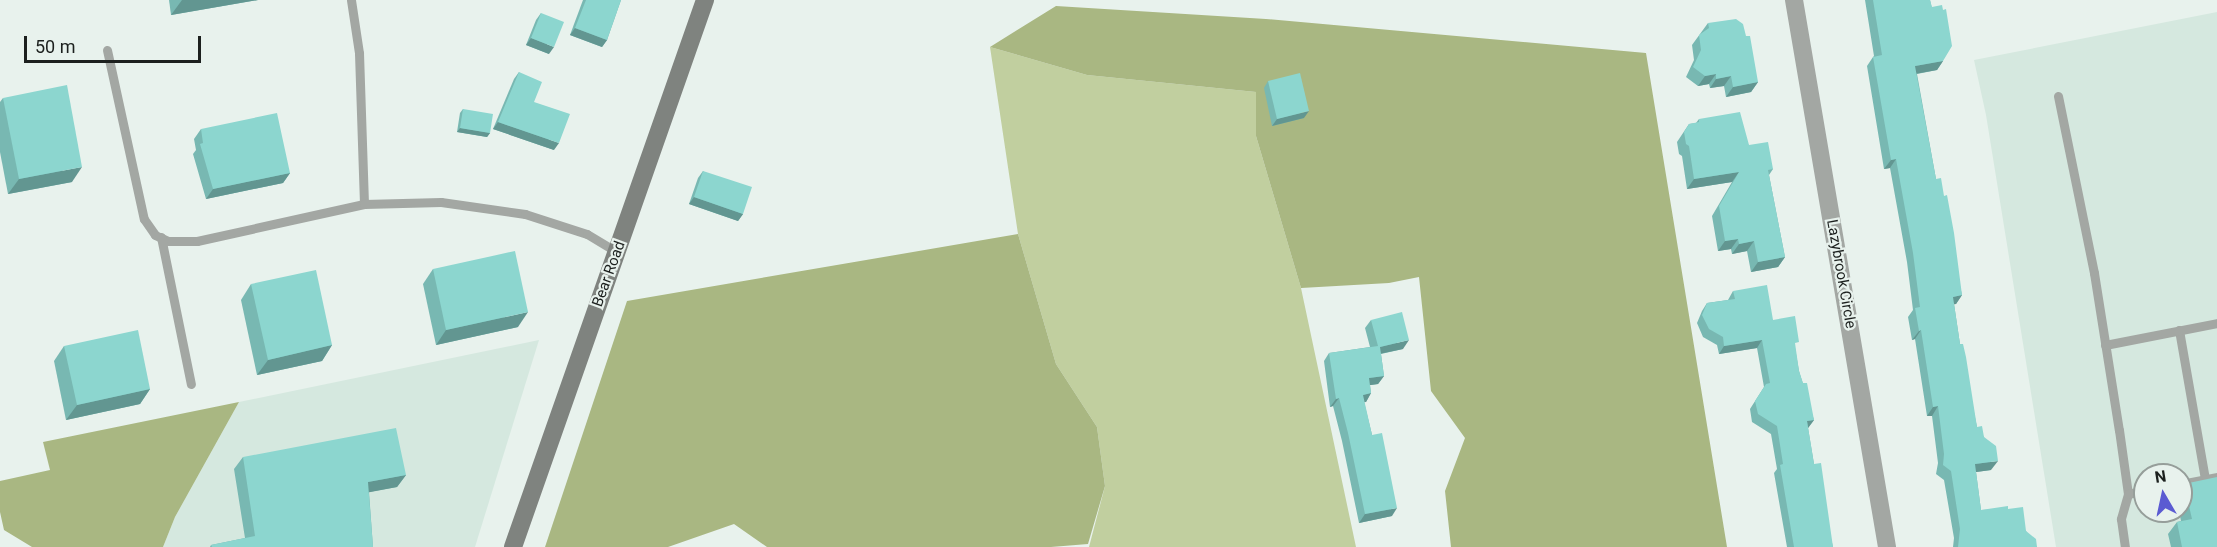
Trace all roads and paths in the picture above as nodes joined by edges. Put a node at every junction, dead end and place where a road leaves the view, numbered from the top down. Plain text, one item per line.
1 (351, 0) edge
2 (705, 0) edge
3 (1794, 0) edge
4 (107, 50) dead end
5 (2058, 96) dead end
6 (364, 204) junction
7 (161, 237) junction
8 (617, 252) junction
9 (2217, 322) edge
10 (2179, 330) junction
11 (2105, 345) junction
12 (192, 384) dead end
13 (2217, 477) edge
14 (2205, 479) junction
15 (2193, 482) edge
16 (2133, 493) edge
17 (2128, 494) junction
18 (513, 547) edge
19 (1887, 547) edge
20 (2125, 547) edge

1 - 6 lane
2 - 8 street, Bear Road
3 - 19 street, Lazybrook Circle
4 - 7 lane
5 - 11 lane
6 - 7 lane
6 - 8 lane
7 - 12 lane
8 - 18 street, Bear Road
9 - 10 lane
10 - 11 lane
10 - 14 lane
11 - 17 lane
13 - 14 lane
14 - 15 lane
16 - 17 lane
17 - 20 lane

